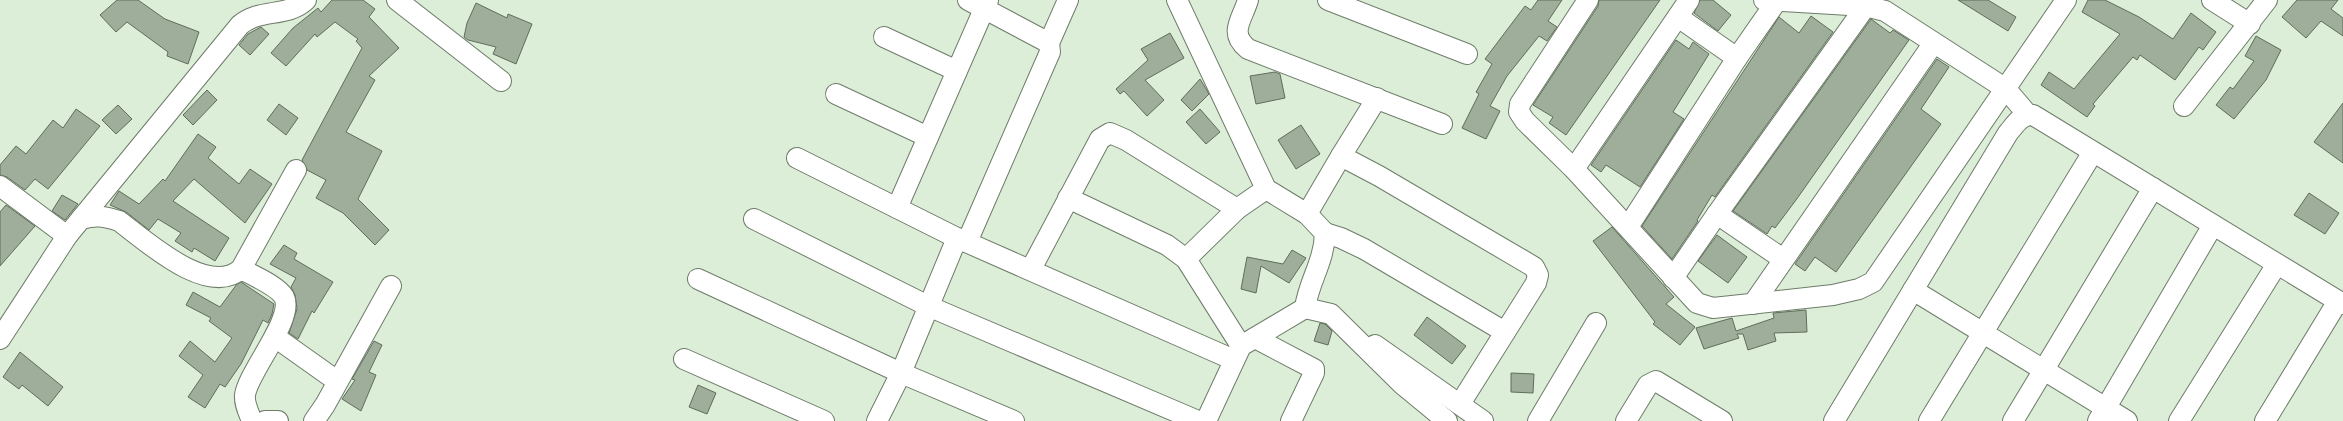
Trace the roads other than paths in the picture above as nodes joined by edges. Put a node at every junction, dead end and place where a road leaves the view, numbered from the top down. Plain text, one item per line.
1 (306, 0) edge
2 (397, 0) edge
3 (1068, 0) edge
4 (1177, 0) edge
5 (1248, 0) edge
6 (1328, 0) edge
7 (1588, 0) edge
8 (1689, 0) edge
9 (2066, 0) edge
10 (2212, 0) edge
11 (2267, 0) edge
12 (1770, 1) edge
13 (980, 3) edge
14 (1866, 6) junction
15 (1678, 17) junction
16 (2250, 24) junction
17 (884, 36) dead end
18 (1049, 43) junction
19 (1933, 44) junction
20 (1467, 54) dead end
21 (1737, 58) junction
22 (957, 71) junction
23 (501, 80) dead end
24 (2006, 89) junction
25 (836, 94) dead end
26 (1376, 98) junction
27 (2184, 106) dead end
28 (2028, 115) junction
29 (1442, 124) dead end
30 (928, 137) junction
31 (2093, 152) junction
32 (1342, 156) junction
33 (797, 158) dead end
34 (296, 170) dead end
35 (1574, 170) junction
36 (0, 186) edge
37 (2152, 188) junction
38 (1266, 189) junction
39 (1068, 198) junction
40 (897, 208) junction
41 (1237, 209) junction
42 (1307, 214) junction
43 (1717, 214) junction
44 (81, 219) junction
45 (754, 219) dead end
46 (2213, 225) junction
47 (1628, 227) junction
48 (1325, 233) junction
49 (67, 236) junction
50 (962, 240) junction
51 (1186, 259) junction
52 (1783, 259) junction
53 (2278, 264) junction
54 (241, 269) junction
55 (1031, 269) junction
56 (1673, 278) junction
57 (698, 279) dead end
58 (391, 286) dead end
59 (1913, 290) junction
60 (2341, 303) edge
61 (1753, 304) junction
62 (928, 306) junction
63 (1305, 308) junction
64 (1331, 314) junction
65 (1596, 323) dead end
66 (1505, 332) junction
67 (1982, 332) junction
68 (275, 337) junction
69 (0, 339) edge
70 (1243, 348) junction
71 (684, 359) dead end
72 (2042, 370) junction
73 (901, 373) junction
74 (337, 381) junction
75 (1460, 404) junction
76 (2102, 414) edge
77 (252, 421) edge
78 (265, 421) edge
79 (278, 421) edge
80 (314, 421) edge
81 (824, 421) edge
82 (877, 421) edge
83 (1014, 421) edge
84 (1198, 421) edge
85 (1206, 421) edge
86 (1291, 421) edge
87 (1447, 421) edge
88 (1483, 421) edge
89 (1538, 421) edge
90 (1626, 421) edge
91 (1722, 421) edge
92 (1834, 421) edge
93 (1929, 421) edge
94 (2013, 421) edge
95 (2127, 421) edge
96 (2179, 421) edge
97 (2265, 421) edge

1 - 44 street
2 - 23 street
3 - 18 street
4 - 38 street
5 - 26 street
6 - 20 street
7 - 35 street
8 - 15 street
9 - 24 street
10 - 16 street
11 - 16 street
12 - 14 street
12 - 21 street
13 - 18 street
13 - 22 street
14 - 19 street
14 - 43 street
15 - 21 street
15 - 35 street
16 - 27 street
17 - 22 street
18 - 50 street
19 - 24 street
19 - 52 street
21 - 47 street
22 - 30 street
24 - 28 street
24 - 61 street
25 - 30 street
26 - 29 street
26 - 32 street
28 - 31 street
28 - 59 street
30 - 40 street
31 - 37 street
31 - 67 street
32 - 42 street
32 - 66 street
33 - 40 street
34 - 54 street
35 - 47 street
36 - 49 street
37 - 46 street
37 - 72 street
38 - 41 street
38 - 42 street
39 - 41 street
39 - 51 street
39 - 55 street
40 - 50 street
41 - 51 street
42 - 48 street
43 - 52 street
43 - 56 street
44 - 49 street
44 - 54 street
45 - 62 street
46 - 53 street
46 - 76 street
47 - 56 street
48 - 63 street
48 - 66 street
49 - 69 street
50 - 55 street
50 - 62 street
51 - 70 street
52 - 61 street
53 - 60 street
53 - 96 street
54 - 68 street
55 - 70 street
56 - 61 street
57 - 73 street
58 - 74 street
59 - 67 street
59 - 92 street
60 - 97 street
62 - 73 street
62 - 84 street
63 - 64 street
63 - 70 street
64 - 75 street
64 - 87 street
65 - 89 street
66 - 75 street
67 - 72 street
67 - 93 street
68 - 74 street
68 - 77 street
70 - 85 street
70 - 86 street
71 - 81 street
72 - 76 street
72 - 94 street
73 - 82 street
73 - 83 street
74 - 80 street
75 - 88 street
76 - 95 street
78 - 79 street
90 - 91 street

